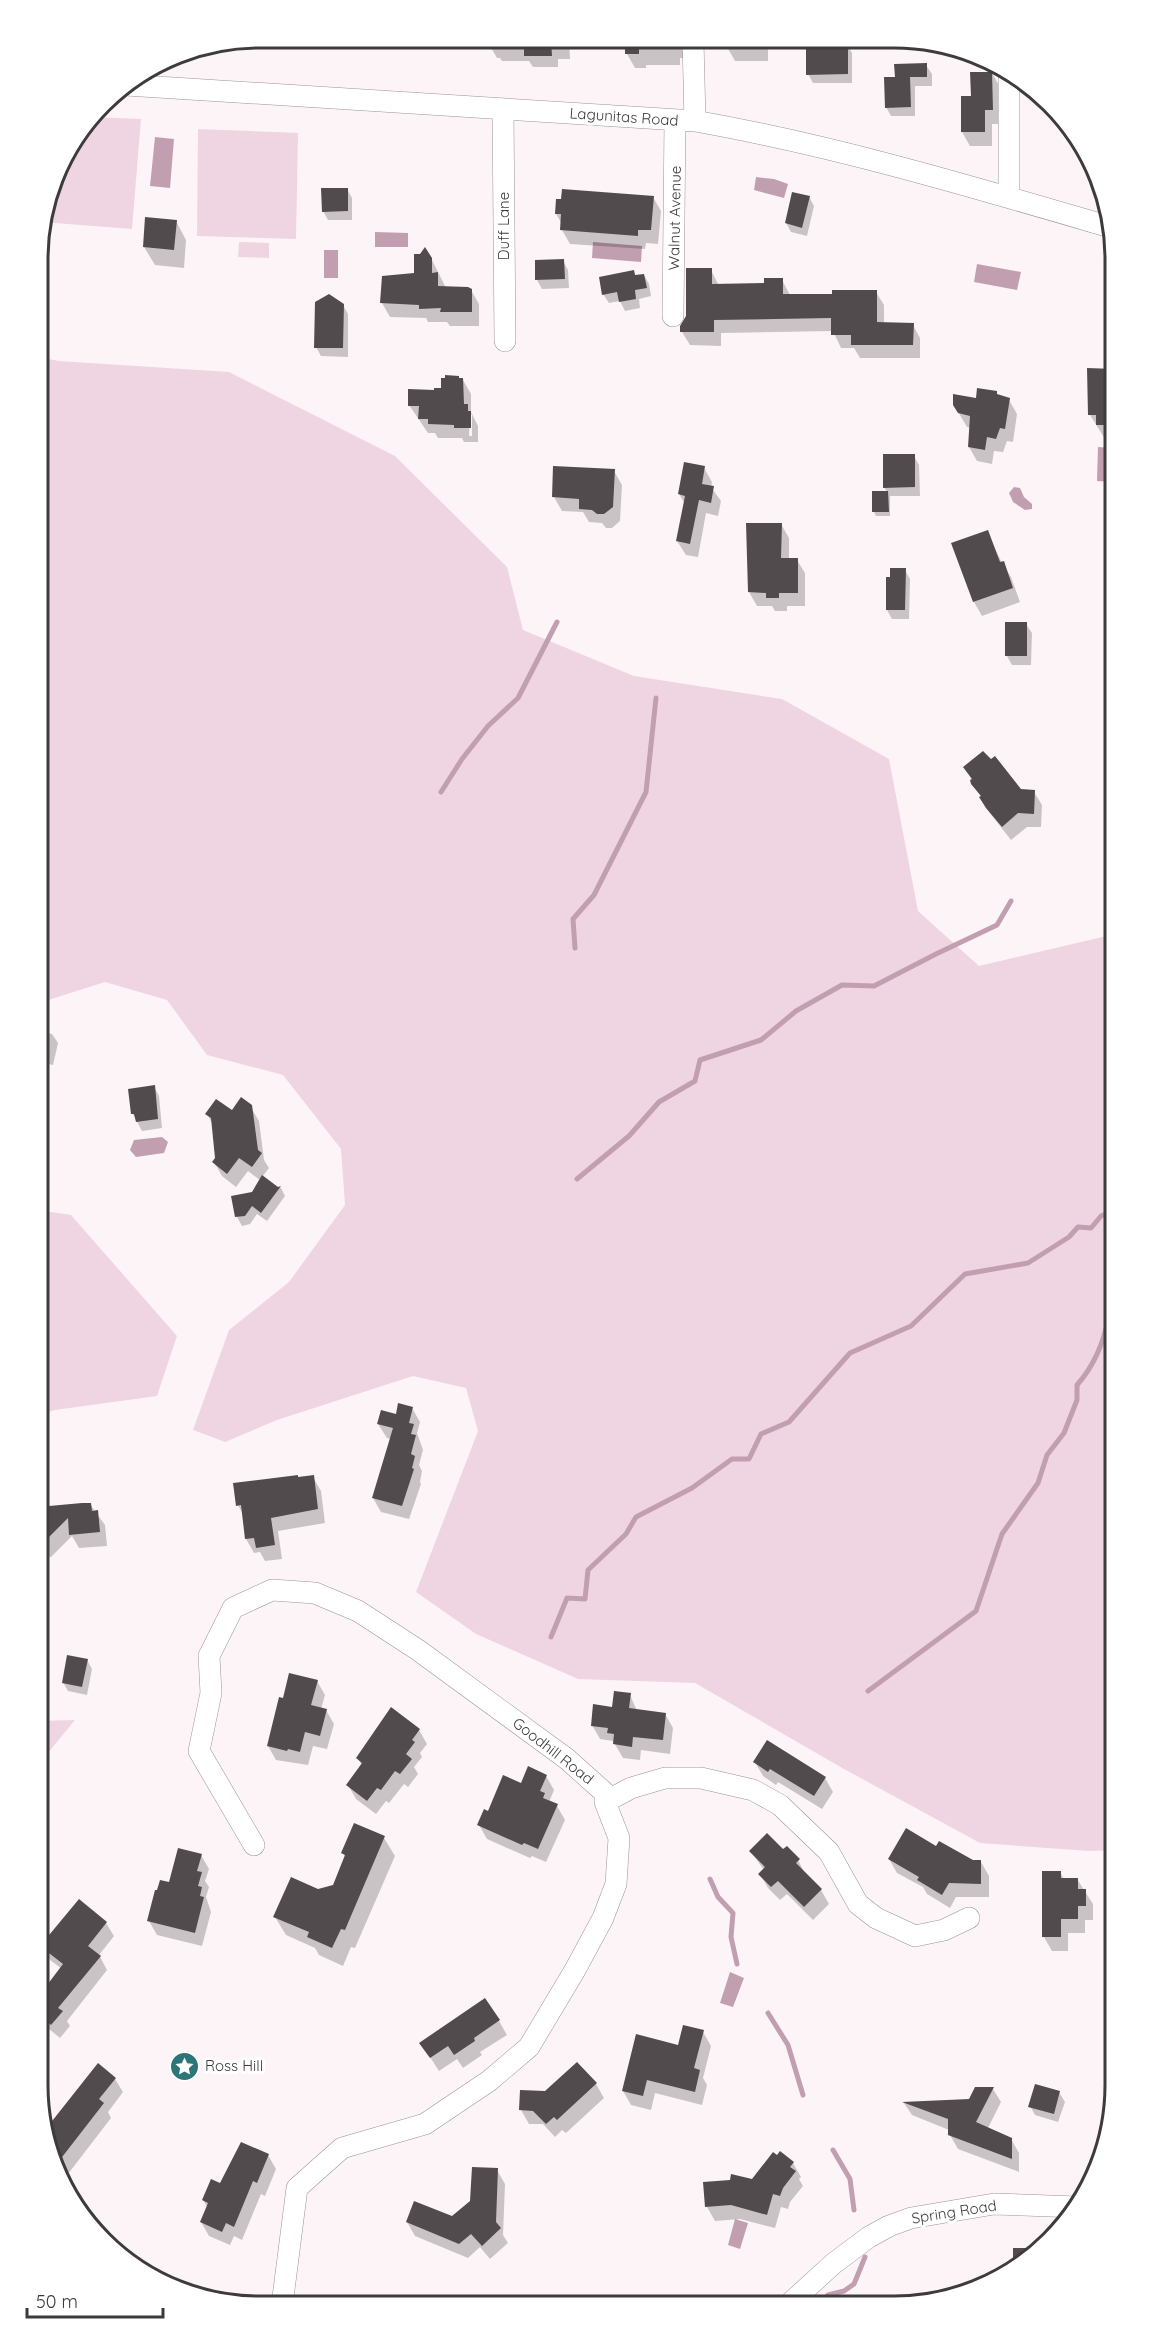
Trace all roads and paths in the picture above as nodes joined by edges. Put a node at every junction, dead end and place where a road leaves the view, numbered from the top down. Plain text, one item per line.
1 (692, 48) edge
2 (1010, 83) edge
3 (139, 86) edge
4 (503, 110) junction
5 (685, 121) junction
6 (1009, 197) junction
7 (1102, 225) edge
8 (673, 316) dead end
9 (505, 342) dead end
10 (605, 1802) junction
11 (254, 1845) dead end
12 (969, 1918) dead end
13 (1066, 2207) edge
14 (283, 2296) edge
15 (798, 2296) edge

1 - 5 street, Walnut Avenue
2 - 6 street
3 - 4 street, Lagunitas Road
4 - 5 street, Lagunitas Road
4 - 9 street, Duff Lane
5 - 6 street, Lagunitas Road
5 - 8 street, Walnut Avenue
6 - 7 street, Lagunitas Road
10 - 11 street, Goodhill Road
10 - 12 street
10 - 14 street, Goodhill Road
13 - 15 street, Spring Road

